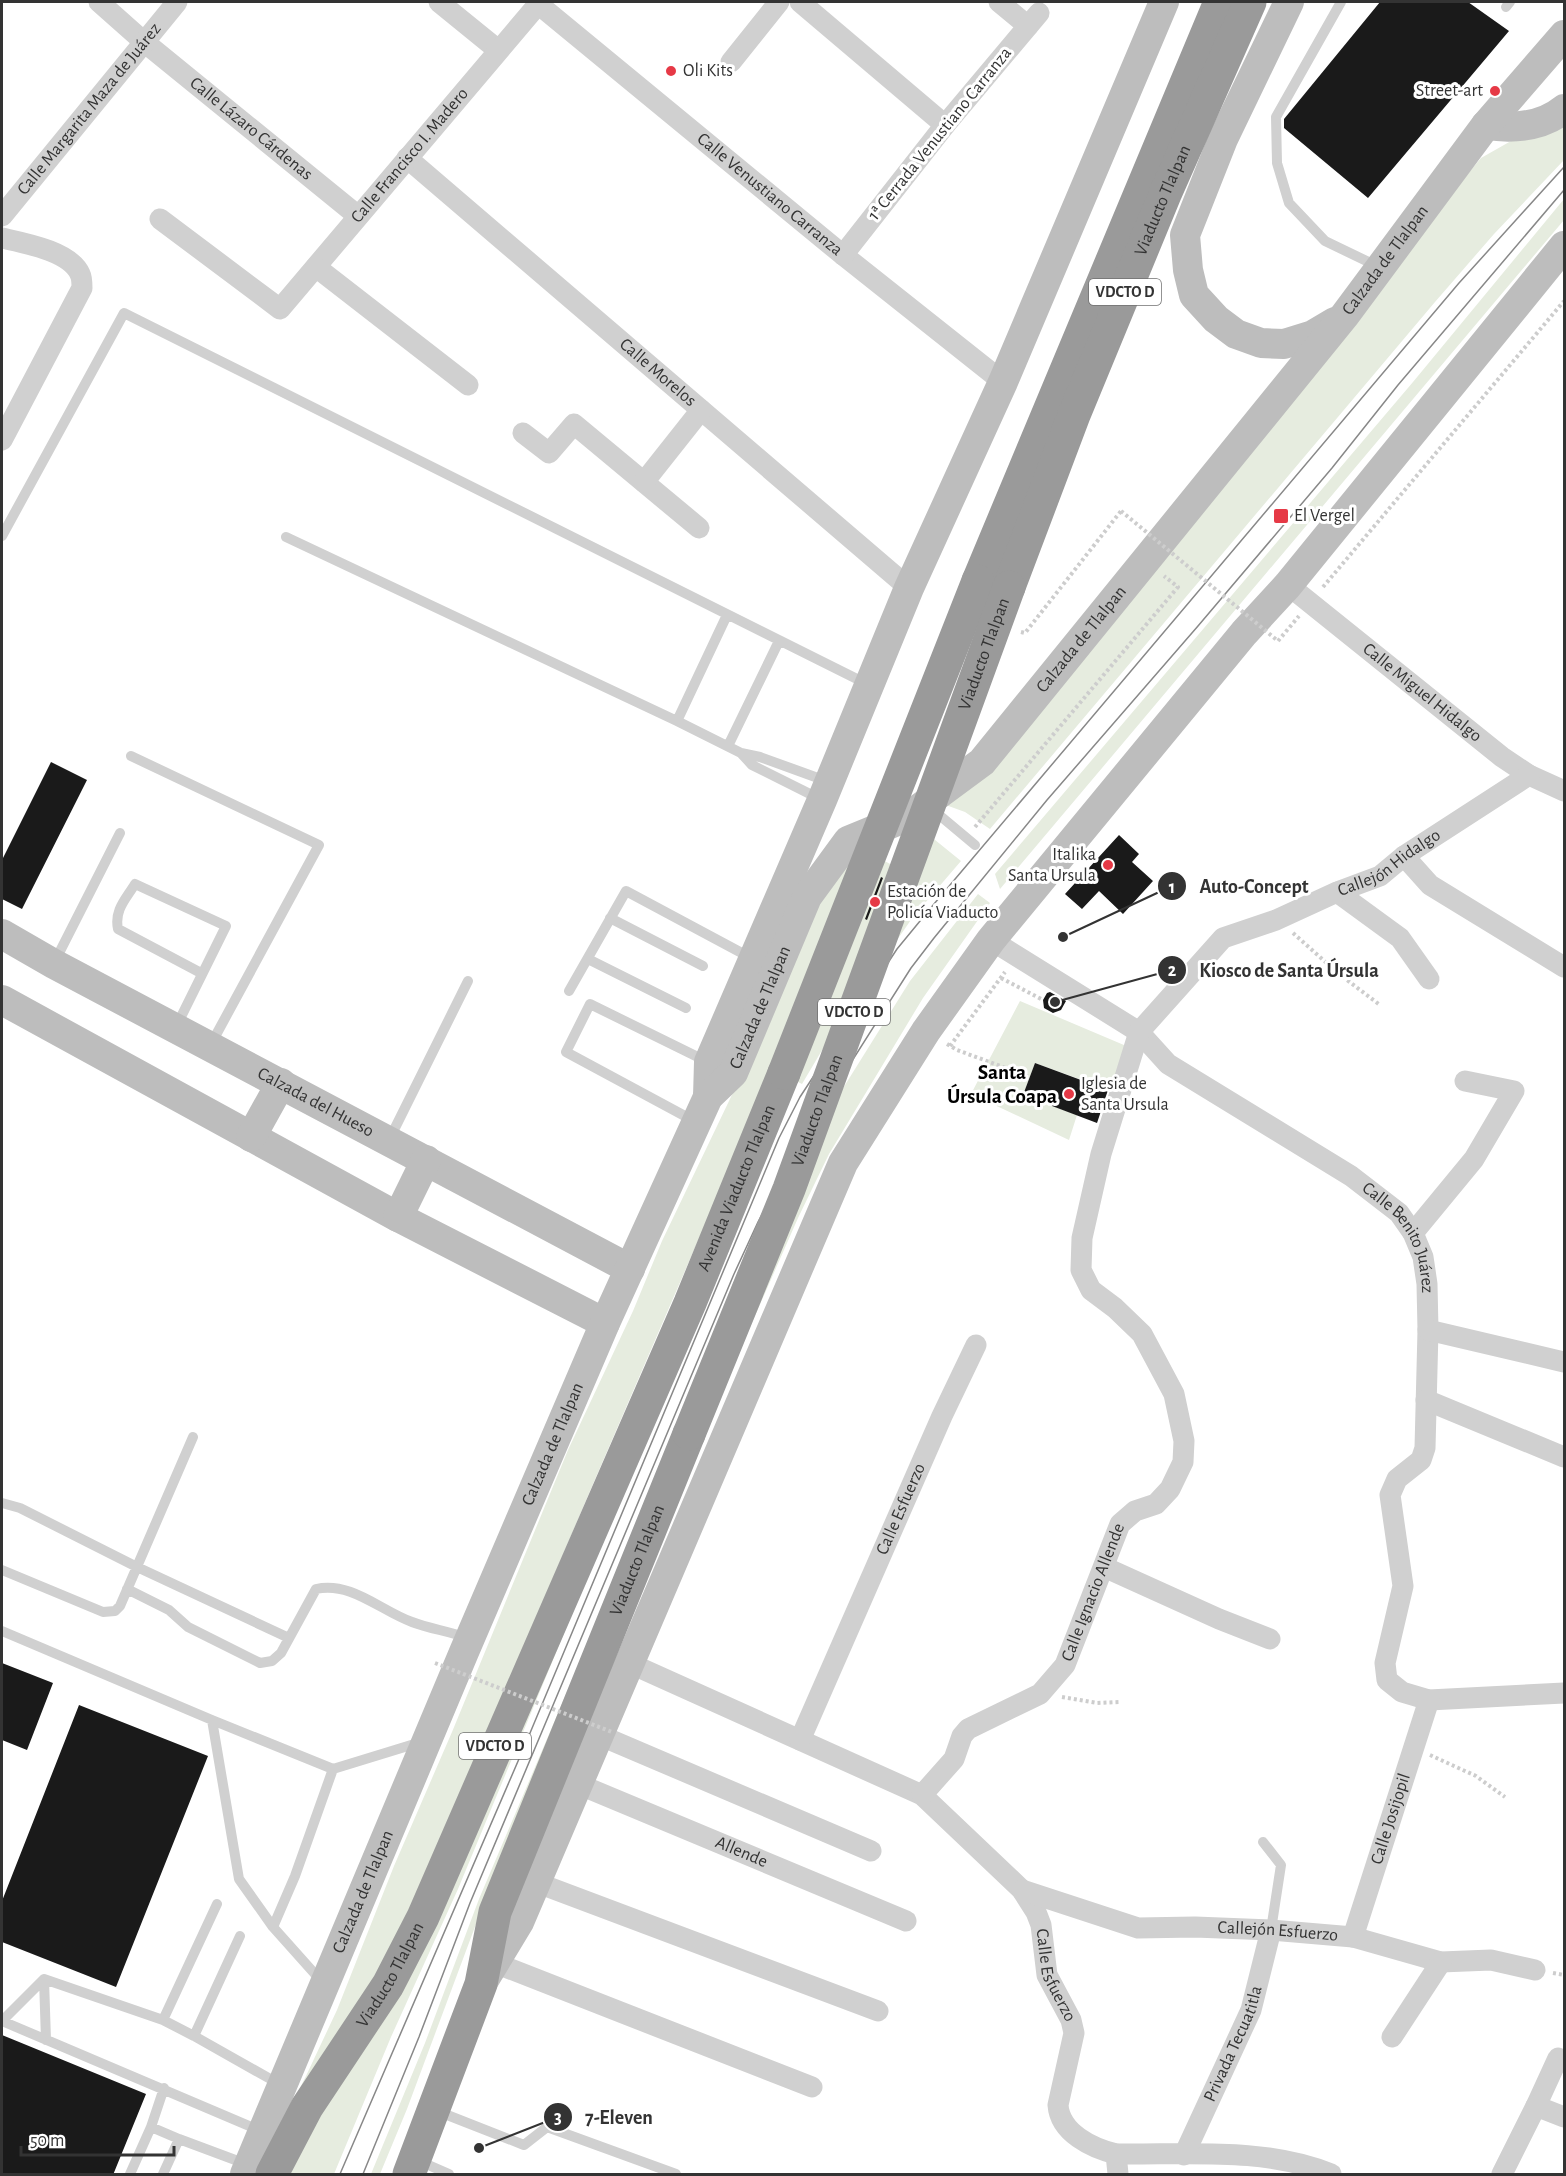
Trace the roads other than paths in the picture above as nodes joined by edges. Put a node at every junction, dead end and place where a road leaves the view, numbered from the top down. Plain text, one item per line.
1 (99, 2) edge
2 (177, 2) edge
3 (439, 2) edge
4 (779, 2) edge
5 (800, 2) edge
6 (999, 2) edge
7 (1164, 2) edge
8 (1220, 2) edge
9 (1250, 2) edge
10 (1289, 2) edge
11 (1341, 2) edge
12 (539, 3) edge
13 (1564, 35) edge
14 (143, 41) junction
15 (498, 50) junction
16 (731, 62) dead end
17 (1564, 109) edge
18 (945, 125) junction
19 (1486, 125) junction
20 (407, 158) junction
21 (2, 216) edge
22 (358, 216) junction
23 (160, 219) dead end
24 (2, 238) edge
25 (1564, 246) edge
26 (843, 255) junction
27 (316, 267) junction
28 (1380, 268) junction
29 (1345, 315) junction
30 (1003, 382) junction
31 (468, 385) dead end
32 (701, 410) junction
33 (524, 433) dead end
34 (2, 440) edge
35 (644, 482) junction
36 (699, 528) dead end
37 (2, 536) edge
38 (286, 537) dead end
39 (993, 584) junction
40 (909, 588) junction
41 (1299, 593) junction
42 (727, 615) junction
43 (779, 640) junction
44 (869, 686) junction
45 (676, 721) junction
46 (728, 746) junction
47 (741, 753) junction
48 (132, 756) dead end
49 (1529, 775) junction
50 (826, 791) junction
51 (1564, 791) edge
52 (925, 804) junction
53 (120, 833) dead end
54 (975, 845) dead end
55 (1404, 856) junction
56 (1337, 892) junction
57 (610, 918) junction
58 (2, 933) edge
59 (991, 940) junction
60 (588, 959) junction
61 (753, 959) junction
62 (54, 964) junction
63 (703, 966) dead end
64 (1564, 967) edge
65 (201, 973) junction
66 (1429, 979) dead end
67 (468, 981) dead end
68 (569, 991) dead end
69 (2, 1000) edge
70 (686, 1008) dead end
71 (175, 1028) junction
72 (1139, 1032) junction
73 (210, 1046) junction
74 (709, 1062) junction
75 (784, 1073) joint
76 (1465, 1081) dead end
77 (281, 1083) junction
78 (702, 1110) junction
79 (251, 1137) junction
80 (389, 1140) junction
81 (426, 1160) junction
82 (398, 1217) junction
83 (1413, 1233) junction
84 (630, 1269) junction
85 (690, 1303) joint
86 (605, 1323) junction
87 (1428, 1330) junction
88 (976, 1345) dead end
89 (1564, 1362) edge
90 (1426, 1400) junction
91 (193, 1437) dead end
92 (1564, 1457) edge
93 (2, 1503) edge
94 (137, 1567) junction
95 (1104, 1567) junction
96 (2, 1570) edge
97 (127, 1589) junction
98 (2, 1631) edge
99 (289, 1638) junction
100 (470, 1639) junction
101 (1270, 1639) dead end
102 (629, 1663) junction
103 (1564, 1693) edge
104 (1430, 1700) junction
105 (212, 1720) junction
106 (605, 1734) junction
107 (800, 1740) junction
108 (427, 1741) junction
109 (333, 1769) junction
110 (578, 1784) junction
111 (921, 1795) junction
112 (1263, 1842) dead end
113 (871, 1851) dead end
114 (536, 1882) junction
115 (1022, 1890) junction
116 (217, 1904) dead end
117 (906, 1921) dead end
118 (273, 1927) junction
119 (1271, 1929) junction
120 (240, 1936) dead end
121 (1353, 1937) junction
122 (1441, 1962) junction
123 (1535, 1970) dead end
124 (488, 1973) junction
125 (44, 1979) junction
126 (325, 1985) junction
127 (878, 2011) dead end
128 (163, 2020) junction
129 (194, 2036) junction
130 (1392, 2037) dead end
131 (46, 2040) junction
132 (1558, 2058) dead end
133 (283, 2086) junction
134 (812, 2087) dead end
135 (164, 2088) junction
136 (1536, 2106) junction
137 (434, 2110) junction
138 (1564, 2117) edge
139 (151, 2127) junction
140 (264, 2132) junction
141 (178, 2139) junction
142 (1184, 2155) junction
143 (1117, 2164) edge
144 (412, 2167) edge
145 (256, 2171) edge
146 (130, 2175) edge
147 (163, 2175) edge
148 (449, 2175) edge
149 (676, 2175) edge
150 (1331, 2175) edge
151 (1502, 2175) edge

1 - 14 street, Calle Lázaro Cárdenas
2 - 14 street, Calle Margarita Maza de Juárez
3 - 15 street
4 - 16 street
5 - 18 street
6 - 18 street, 1ª Cerrada Venustiano Carranza
7 - 30 main road
8 - 39 highway, Viaducto Tlalpan / VDCTO D
9 - 39 highway, Viaducto Tlalpan / VDCTO D
10 - 29 main road, Viaducto Tlalpan
11 - 28 lane
12 - 15 street, Calle Francisco I. Madero
12 - 26 street, Calle Venustiano Carranza
13 - 19 main road, Calzada de Tlalpan
14 - 21 street, Calle Margarita Maza de Juárez
14 - 22 street, Calle Lázaro Cárdenas
15 - 20 street, Calle Francisco I. Madero
17 - 19 main road
18 - 26 street, 1ª Cerrada Venustiano Carranza
19 - 28 main road, Calzada de Tlalpan
20 - 22 street, Calle Francisco I. Madero
20 - 32 street, Calle Morelos
22 - 27 street, Calle Francisco I. Madero
23 - 27 street, Calle Francisco I. Madero
24 - 34 street
25 - 41 main road
26 - 30 street, Calle Venustiano Carranza
27 - 31 street
28 - 29 main road, Calzada de Tlalpan
29 - 52 main road, Calzada de Tlalpan
30 - 40 main road
32 - 35 street
32 - 40 street, Calle Morelos
33 - 35 street
35 - 36 street
37 - 42 lane
38 - 45 lane
39 - 75 highway, Viaducto Tlalpan / VDCTO D, bridge
39 - 124 highway, Viaducto Tlalpan / VDCTO D, bridge
40 - 44 main road
41 - 49 street, Calle Miguel Hidalgo
41 - 59 main road
42 - 43 lane
42 - 45 lane
43 - 44 lane
43 - 46 lane
44 - 50 main road
45 - 46 lane
46 - 47 lane
47 - 50 lane
47 - 50 lane
48 - 73 lane
49 - 51 street, Calle Miguel Hidalgo
49 - 55 street, Callejón Hidalgo
50 - 61 main road
52 - 54 lane
52 - 78 main road, Calzada de Tlalpan
53 - 62 lane
55 - 56 street, Callejón Hidalgo
55 - 64 street
56 - 66 street
56 - 72 street, Callejón Hidalgo
57 - 60 lane
57 - 61 lane
57 - 63 lane
58 - 62 main road, Calzada del Hueso
59 - 72 street, Calle Benito Juárez
59 - 102 main road
60 - 68 lane
60 - 70 lane
61 - 74 main road
62 - 71 main road, Calzada del Hueso
65 - 65 lane
65 - 71 lane
67 - 80 lane
69 - 79 main road
71 - 73 main road, Calzada del Hueso
72 - 83 street, Calle Benito Juárez
72 - 95 street, Calle Ignacio Allende
73 - 77 main road, Calzada del Hueso
74 - 78 main road
74 - 78 lane
75 - 85 highway, Avenida Viaducto Tlalpan / VDCTO D
76 - 83 street
77 - 79 main road
77 - 80 main road, Calzada del Hueso
78 - 84 main road, Calzada de Tlalpan
79 - 82 main road
80 - 81 main road, Calzada del Hueso
81 - 82 main road
81 - 84 main road, Calzada del Hueso
82 - 86 main road
83 - 87 street, Calle Benito Juárez
84 - 86 main road, Calzada de Tlalpan
85 - 145 highway, Viaducto Tlalpan / VDCTO D
86 - 100 main road, Calzada de Tlalpan
87 - 89 street
87 - 90 street, Calle Benito Juárez
88 - 107 street, Calle Esfuerzo
90 - 92 street
90 - 104 street, Calle Benito Juárez
91 - 94 lane
93 - 94 lane
94 - 97 lane
94 - 99 lane
95 - 101 street
95 - 111 street, Calle Ignacio Allende
96 - 97 lane
97 - 99 lane
98 - 105 lane
99 - 100 lane
100 - 108 main road, Calzada de Tlalpan
102 - 106 main road
102 - 107 street, Calle Esfuerzo
103 - 104 street, Calle Benito Juárez
104 - 121 street, Calle Josijopil
105 - 109 lane
105 - 118 lane
106 - 110 main road
106 - 113 street
107 - 111 street, Calle Esfuerzo
108 - 109 lane
108 - 126 main road, Calzada de Tlalpan
109 - 118 lane
110 - 114 main road
110 - 117 street, Allende
111 - 115 street, Calle Esfuerzo
112 - 119 lane
114 - 124 main road
114 - 127 street
115 - 119 street, Callejón Esfuerzo
115 - 143 street, Calle Esfuerzo
116 - 128 lane
118 - 126 lane
119 - 121 street, Callejón Esfuerzo
119 - 142 street, Privada Tecuatitla
120 - 129 lane
121 - 122 street, Callejón Esfuerzo
122 - 123 street, Callejón Esfuerzo
122 - 130 street
124 - 134 street
124 - 137 highway
125 - 128 lane
125 - 131 lane
125 - 131 lane
126 - 133 main road, Calzada de Tlalpan
128 - 129 lane
129 - 133 lane
131 - 135 lane
132 - 136 street
133 - 140 main road, Calzada de Tlalpan
135 - 139 lane
135 - 140 lane
136 - 138 street
136 - 151 street
137 - 144 highway
137 - 149 lane
139 - 141 lane
139 - 146 lane
140 - 145 main road, Calzada de Tlalpan
141 - 145 lane
141 - 147 lane
142 - 143 street, Calle Esfuerzo
142 - 150 street, Calle Esfuerzo
144 - 148 lane

